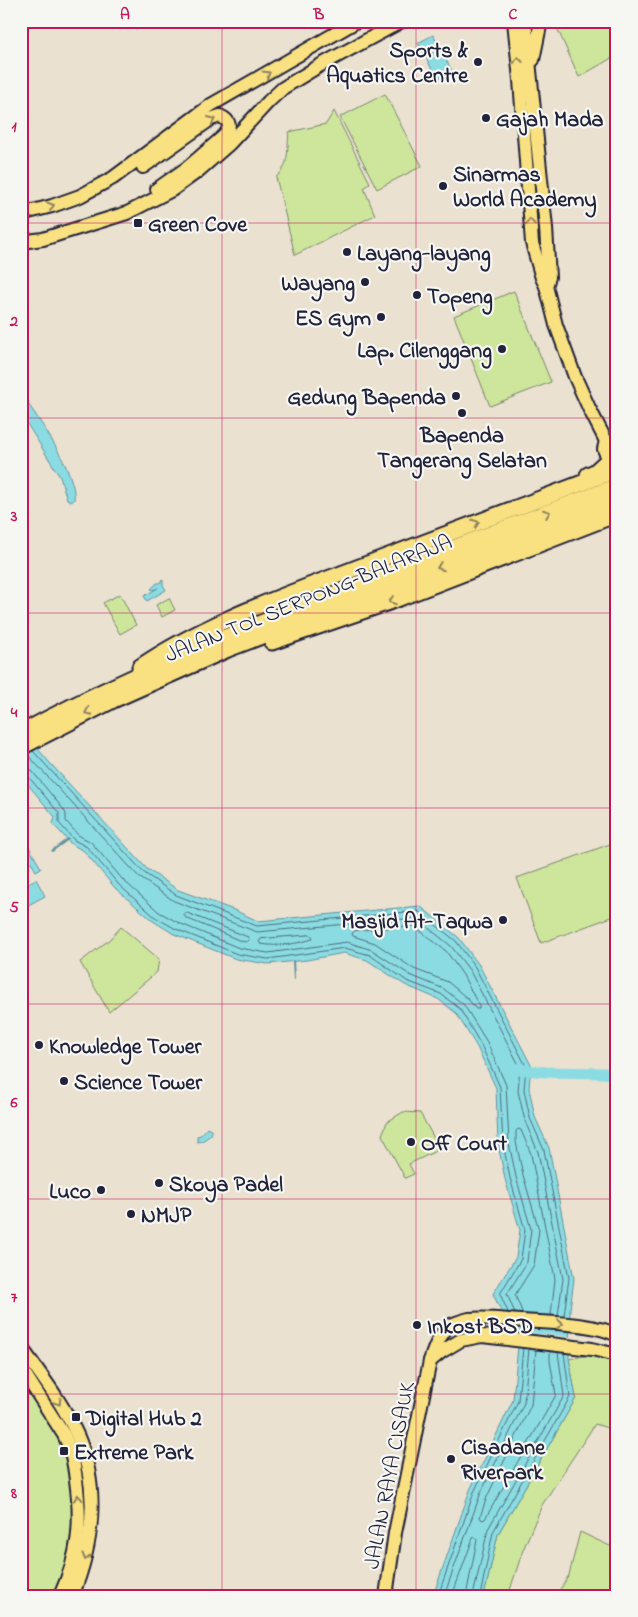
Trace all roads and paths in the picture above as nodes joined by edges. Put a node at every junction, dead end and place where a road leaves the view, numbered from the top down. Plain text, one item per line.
1 (357, 21) edge
2 (402, 21) edge
3 (514, 21) edge
4 (525, 21) edge
5 (541, 21) edge
6 (531, 73) junction
7 (80, 196) junction
8 (21, 214) edge
9 (87, 226) junction
10 (21, 242) edge
11 (547, 242) junction
12 (532, 243) junction
13 (546, 286) junction
14 (614, 471) edge
15 (617, 500) edge
16 (617, 514) edge
17 (617, 522) edge
18 (560, 536) junction
19 (226, 642) junction
20 (109, 695) junction
21 (21, 733) edge
22 (21, 747) edge
23 (617, 1335) edge
24 (21, 1347) edge
25 (617, 1355) edge
26 (430, 1361) junction
27 (21, 1368) edge
28 (39, 1384) junction
29 (60, 1596) edge
30 (72, 1596) edge
31 (386, 1596) edge

7 -> 1 main road
2 - 9 main road
12 -> 3 main road
4 - 6 main road
5 - 6 main road
6 - 11 main road
8 -> 7 main road
7 -> 9 main road
9 - 10 main road
11 - 12 main road
11 - 13 main road
12 - 13 main road
13 - 14 main road
19 -> 14 highway, JALAN TOL SERPONG–BALARAJA
19 -> 14 highway
15 -> 19 highway, JALAN TOL SERPONG–BALARAJA
16 - 18 highway
17 - 18 highway
18 -> 19 highway
19 - 20 highway, JALAN TOL SERPONG–BALARAJA
19 - 20 highway
20 - 21 highway, JALAN TOL SERPONG–BALARAJA
20 -> 22 highway, JALAN TOL SERPONG–BALARAJA
26 -> 23 main road, JALAN RAYA CISAUK
24 - 28 main road
25 - 26 main road, JALAN RAYA CISAUK
26 - 31 main road, JALAN RAYA CISAUK
27 - 28 main road
29 -> 28 main road
28 -> 30 main road

